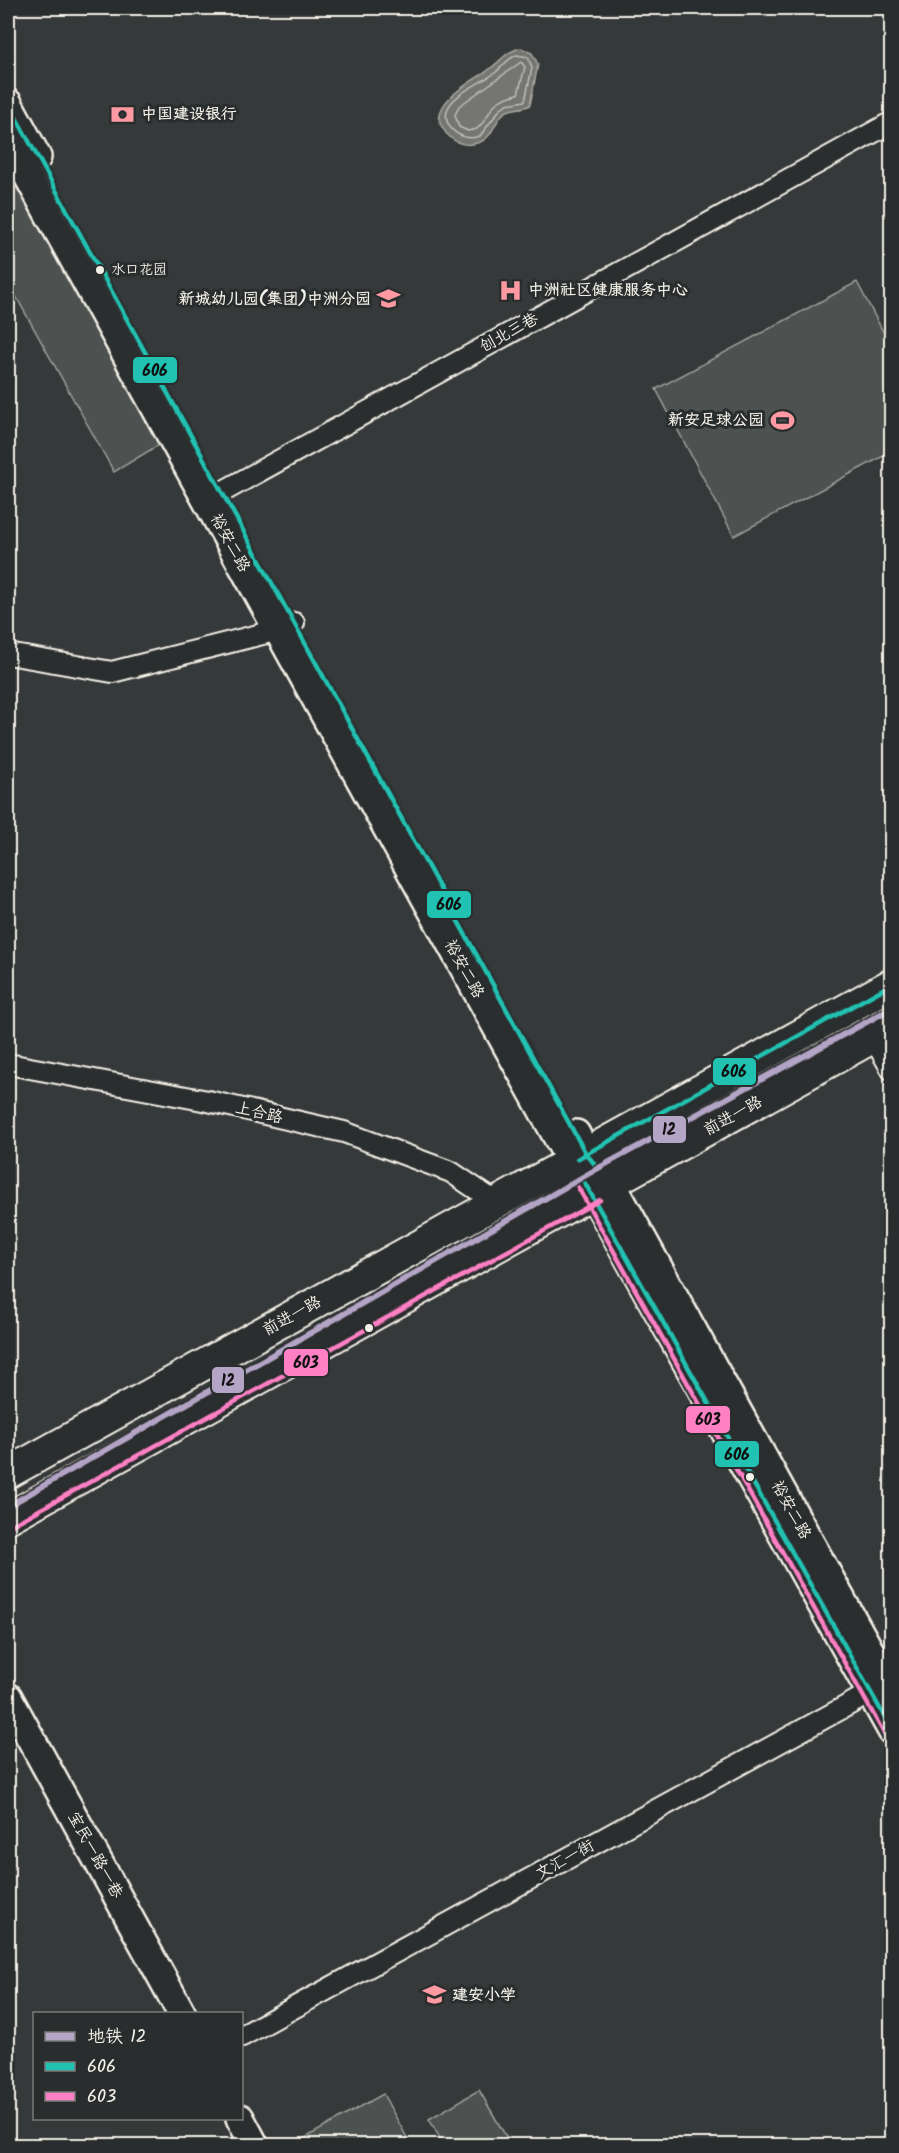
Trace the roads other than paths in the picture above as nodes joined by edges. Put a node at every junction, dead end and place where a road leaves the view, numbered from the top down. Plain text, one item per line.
1 (8, 103) edge
2 (891, 122) edge
3 (8, 140) edge
4 (222, 492) junction
5 (286, 627) junction
6 (8, 654) edge
7 (891, 984) edge
8 (823, 1022) junction
9 (882, 1032) edge
10 (840, 1056) junction
11 (8, 1064) edge
12 (891, 1070) edge
13 (579, 1158) junction
14 (602, 1189) junction
15 (497, 1203) junction
16 (8, 1473) edge
17 (8, 1518) edge
18 (883, 1689) edge
19 (8, 1697) edge
20 (891, 1731) edge
21 (181, 2012) edge
22 (243, 2035) edge
23 (241, 2120) edge
24 (255, 2145) edge

1 - 4 main road, 裕安二路
2 - 4 street, 创北三巷
3 - 5 main road, 裕安二路
4 - 5 main road, 裕安二路
5 - 6 street
5 - 13 main road, 裕安二路
7 - 8 main road, 前进一路
8 - 10 main road
8 - 13 main road, 前进一路
9 - 10 main road, 前进一路
9 - 12 street
10 - 14 main road, 前进一路
11 - 15 street, 上合路
13 - 14 main road, 裕安二路
13 - 15 main road, 前进一路
14 - 17 main road, 前进一路
14 - 18 main road, 裕安二路
15 - 16 main road, 前进一路
18 - 20 main road, 裕安二路
18 - 22 street, 文汇一街
19 - 21 main road, 宝民一路一巷
23 - 24 main road

